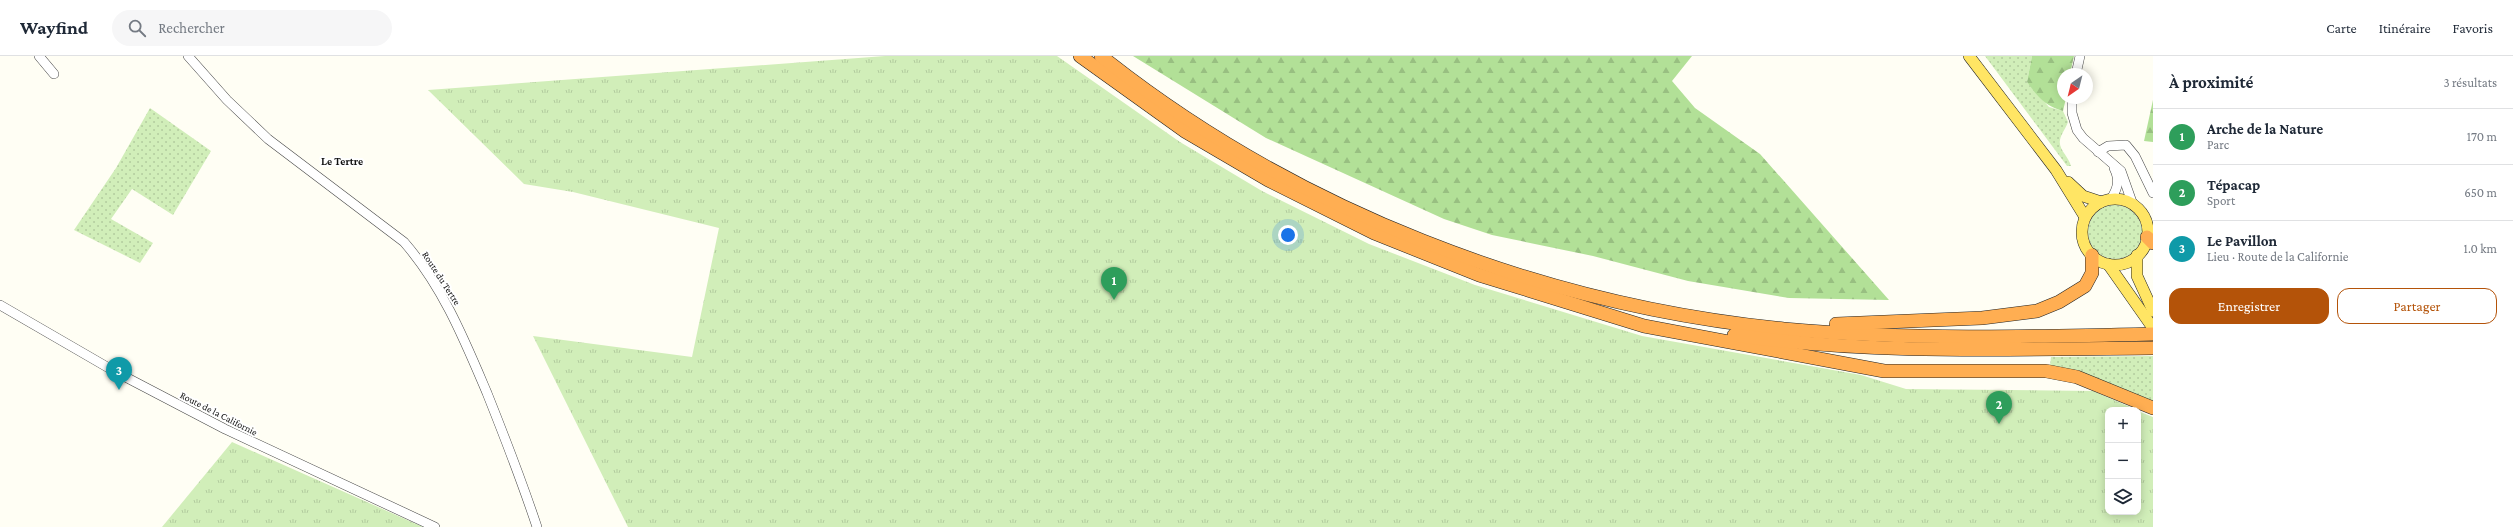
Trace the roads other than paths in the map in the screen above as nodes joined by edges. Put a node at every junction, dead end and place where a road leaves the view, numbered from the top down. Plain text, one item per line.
1 (39, 56) edge
2 (188, 56) edge
3 (1080, 56) edge
4 (1101, 56) edge
5 (1969, 56) edge
6 (2080, 56) edge
7 (2077, 68) edge
8 (54, 74) dead end
9 (2072, 104) edge
10 (2098, 152) junction
11 (2112, 165) junction
12 (2056, 170) junction
13 (2153, 193) edge
14 (2106, 201) junction
15 (2133, 205) junction
16 (2085, 217) junction
17 (2150, 240) edge
18 (2092, 255) junction
19 (2137, 255) junction
20 (2108, 264) junction
21 (1575, 304) junction
22 (0, 305) edge
23 (2153, 310) edge
24 (1755, 325) junction
25 (2153, 328) edge
26 (2153, 334) edge
27 (2153, 348) edge
28 (2153, 408) edge
29 (435, 527) edge
30 (537, 527) edge

1 - 8 street
2 - 30 street, Route du Tertre
3 - 21 highway
4 - 24 highway
5 - 12 main road
6 - 7 street
9 - 10 street
10 - 11 street
10 - 13 street
11 - 14 street
11 - 15 street
12 - 14 main road
12 - 16 main road
14 - 15 main road
14 - 16 main road
15 - 17 main road
16 - 18 main road
17 - 19 main road
18 - 20 main road
18 - 24 highway
19 - 20 main road
19 - 23 main road
20 - 25 main road
21 - 27 highway
21 - 28 highway
22 - 29 street, Route de la Californie
24 - 26 highway

